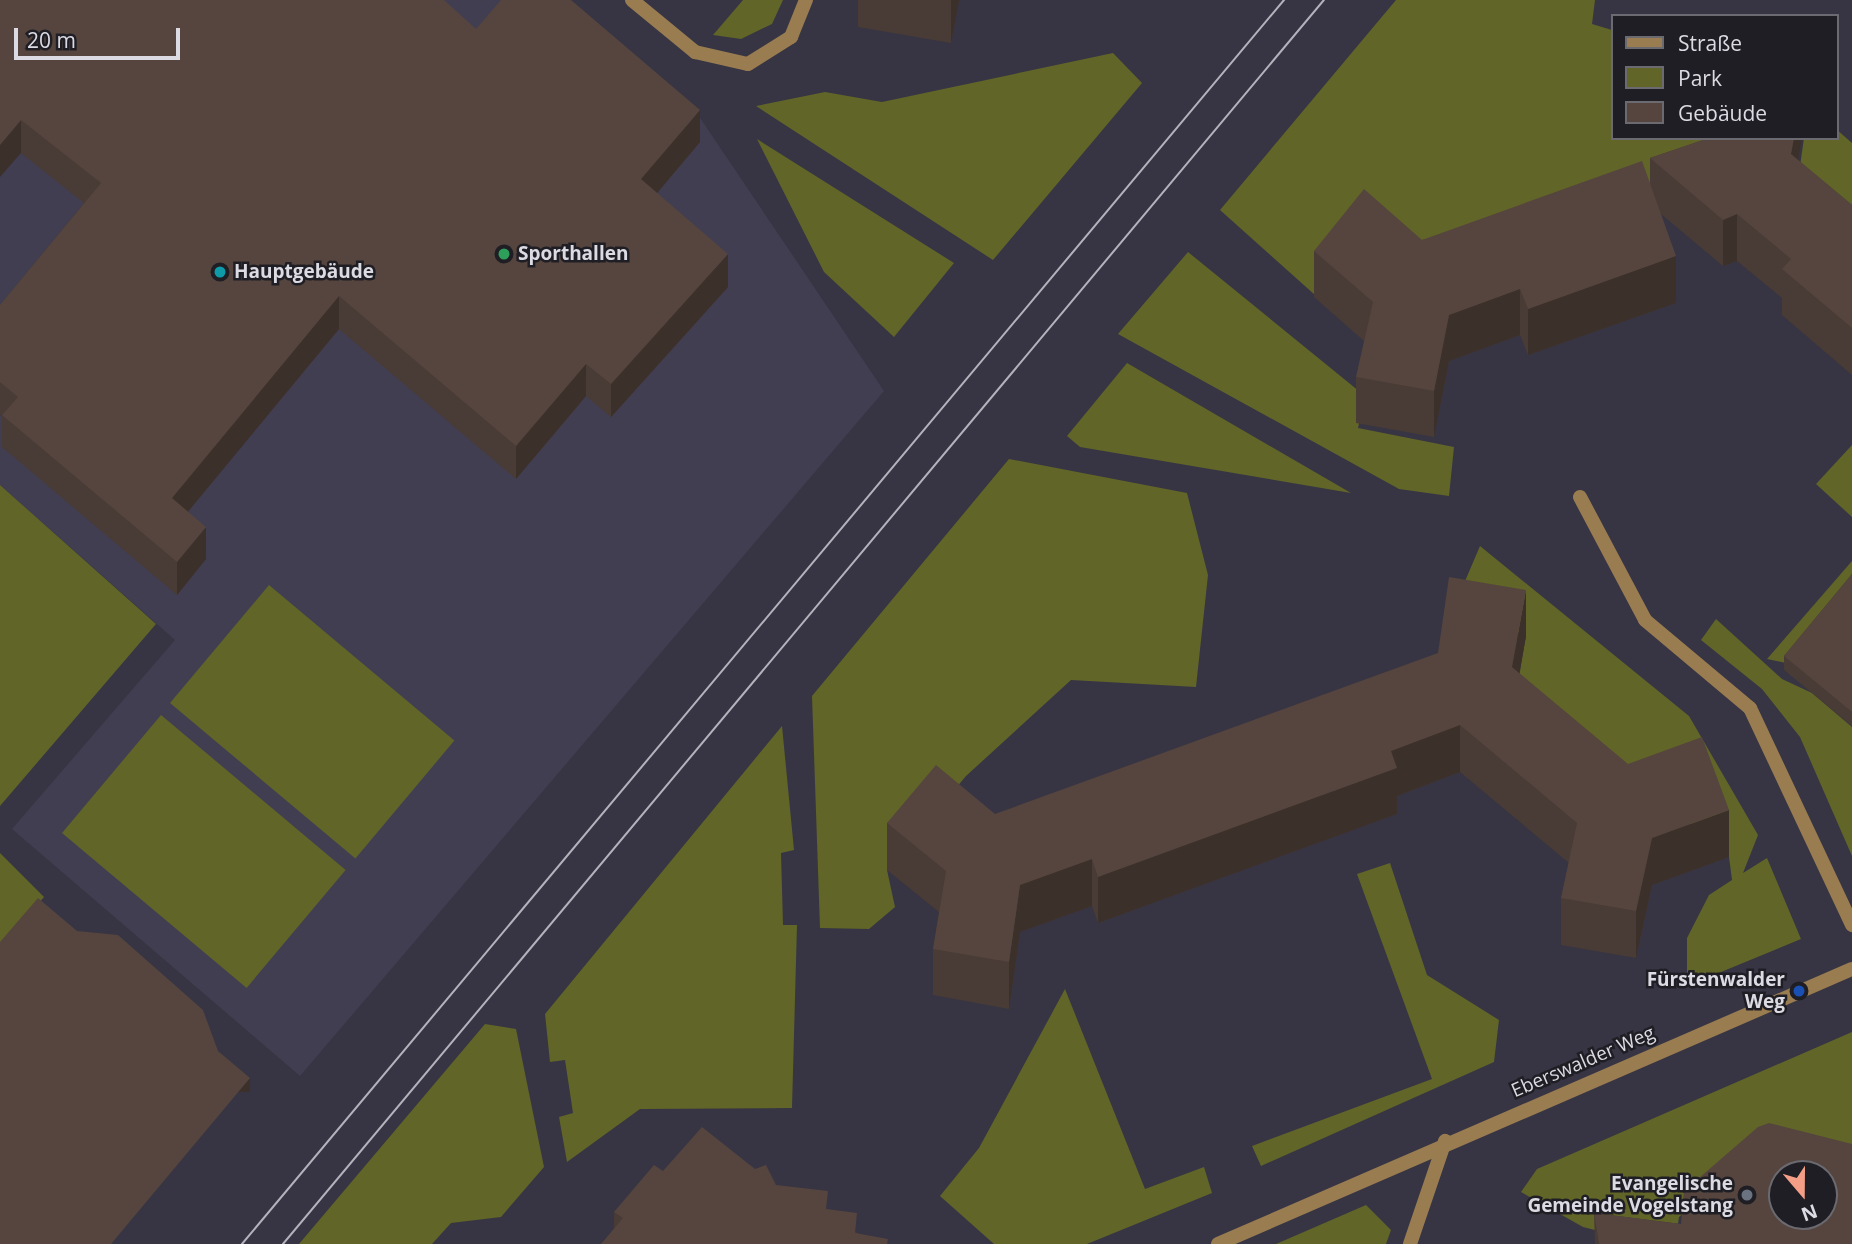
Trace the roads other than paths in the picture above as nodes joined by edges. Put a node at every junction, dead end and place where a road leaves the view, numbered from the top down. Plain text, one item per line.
1 (632, 0) edge
2 (806, 0) edge
3 (1580, 497) dead end
4 (1852, 925) edge
5 (1852, 968) edge
6 (1445, 1141) junction
7 (1218, 1244) edge
8 (1410, 1244) edge

1 - 2 street
3 - 4 street
5 - 6 street, Eberswalder Weg
6 - 7 street, Eberswalder Weg
6 - 8 street

